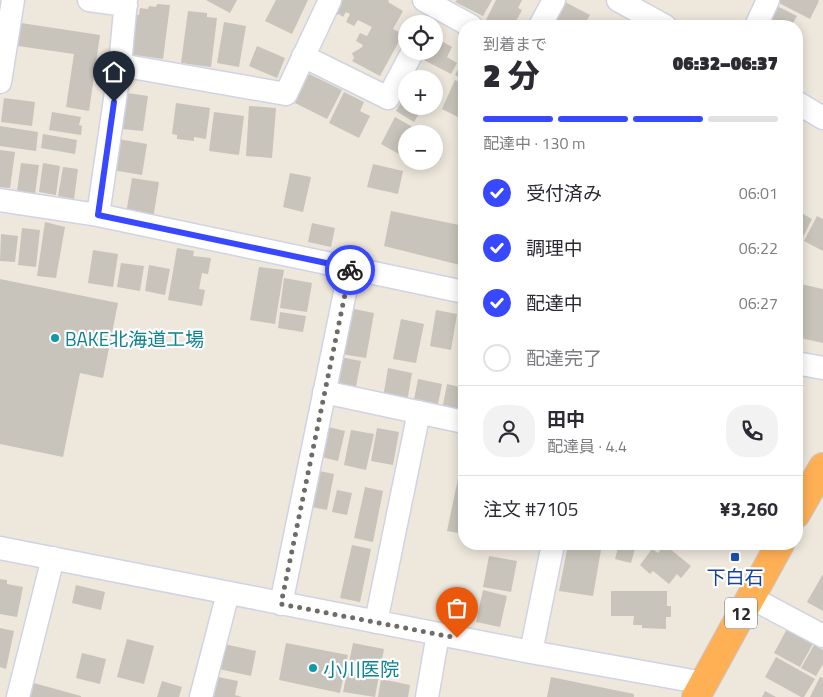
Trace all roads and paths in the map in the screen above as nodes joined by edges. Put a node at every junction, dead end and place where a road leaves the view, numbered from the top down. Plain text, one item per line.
1 (13, 0) edge
2 (89, 0) edge
3 (330, 0) edge
4 (554, 0) edge
5 (618, 0) edge
6 (768, 0) edge
7 (126, 2) edge
8 (432, 8) edge
9 (458, 20) edge
10 (543, 20) edge
11 (654, 20) edge
12 (759, 20) edge
13 (303, 56) junction
14 (407, 60) edge
15 (120, 65) junction
16 (0, 82) edge
17 (803, 106) edge
18 (823, 118) edge
19 (0, 200) edge
20 (98, 215) junction
21 (350, 268) junction
22 (458, 291) edge
23 (803, 364) edge
24 (823, 368) edge
25 (324, 392) junction
26 (419, 412) junction
27 (458, 421) edge
28 (823, 467) edge
29 (803, 502) edge
30 (0, 548) edge
31 (552, 550) edge
32 (777, 550) edge
33 (53, 558) junction
34 (228, 593) junction
35 (750, 597) junction
36 (281, 604) junction
37 (376, 622) junction
38 (438, 634) junction
39 (823, 636) edge
40 (531, 652) junction
41 (700, 690) edge
42 (18, 697) edge
43 (201, 697) edge
44 (427, 697) edge

1 - 16 street
2 - 7 street
3 - 13 street
4 - 10 street
5 - 11 street
6 - 12 street
7 - 15 street
8 - 9 street
13 - 14 street
13 - 15 street
15 - 20 street
17 - 18 street
19 - 20 street
20 - 21 street
21 - 22 street
21 - 25 street
23 - 24 street
25 - 26 street
25 - 36 street
26 - 27 street
26 - 37 street
28 - 29 highway
30 - 33 street
31 - 40 street
32 - 35 highway, 12
33 - 34 street
33 - 42 street
34 - 36 street
34 - 43 street
35 - 39 street
35 - 41 highway, 12
36 - 37 street
37 - 38 street
38 - 40 street
38 - 44 street
40 - 41 street

